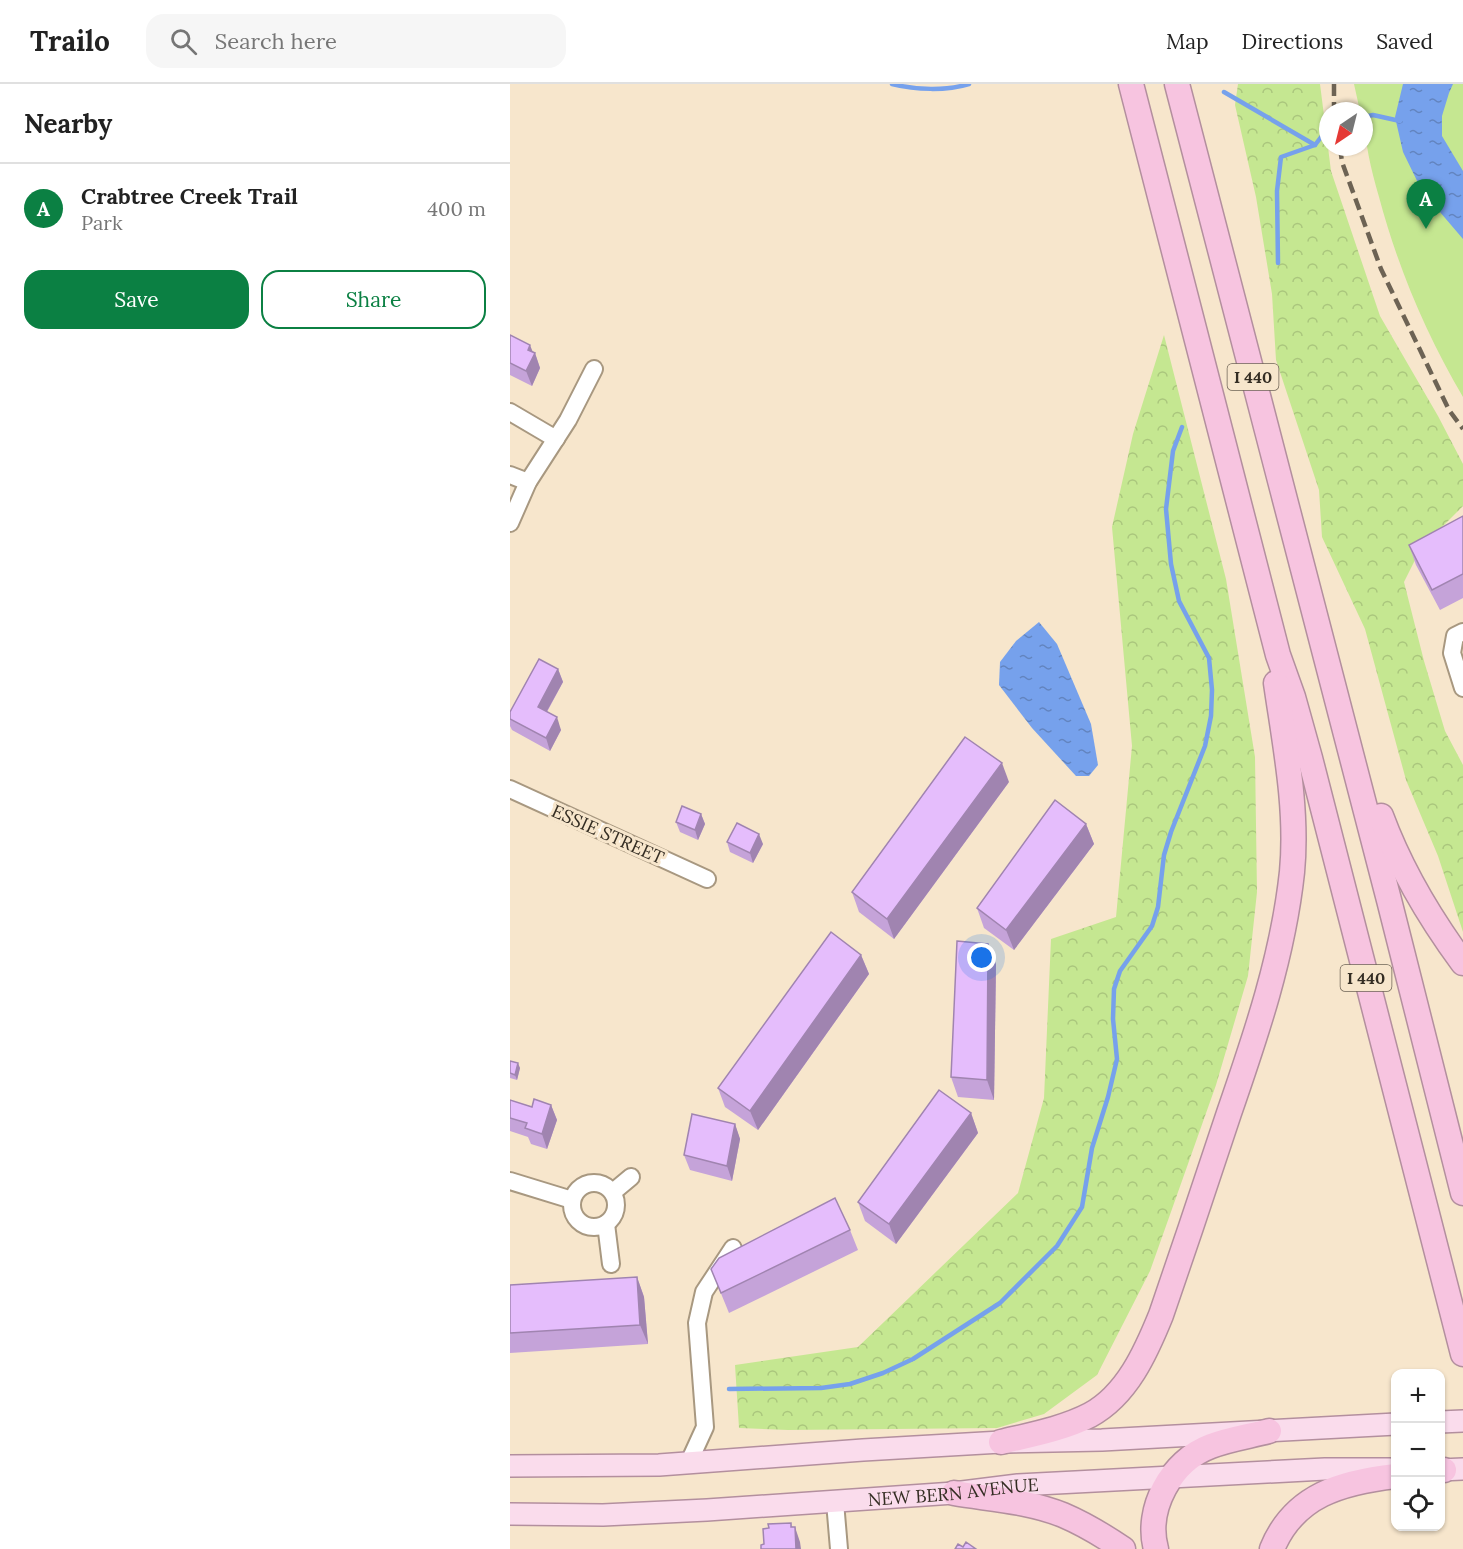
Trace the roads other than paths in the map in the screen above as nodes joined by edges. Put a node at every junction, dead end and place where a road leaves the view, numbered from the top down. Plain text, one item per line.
1 (1131, 84) edge
2 (1177, 84) edge
3 (594, 369) dead end
4 (510, 412) edge
5 (556, 439) junction
6 (510, 475) edge
7 (528, 482) junction
8 (510, 523) edge
9 (1266, 603) junction
10 (1463, 632) edge
11 (1329, 669) junction
12 (1463, 688) edge
13 (510, 789) edge
14 (707, 879) dead end
15 (1463, 963) edge
16 (631, 1177) dead end
17 (510, 1181) edge
18 (613, 1192) junction
19 (1463, 1193) edge
20 (572, 1200) junction
21 (606, 1224) junction
22 (733, 1248) edge
23 (611, 1263) dead end
24 (1463, 1354) edge
25 (1463, 1421) edge
26 (1445, 1422) edge
27 (1391, 1424) edge
28 (1269, 1431) junction
29 (1001, 1442) junction
30 (689, 1462) junction
31 (510, 1466) edge
32 (1391, 1469) edge
33 (1391, 1477) edge
34 (1170, 1478) junction
35 (954, 1493) junction
36 (835, 1502) junction
37 (510, 1514) edge
38 (839, 1549) edge
39 (1123, 1549) edge
40 (1156, 1549) edge
41 (1272, 1549) edge

1 - 9 highway, I 440
2 - 11 highway, I 440
3 - 5 street
4 - 5 street
5 - 7 street
6 - 7 street
7 - 8 street
9 - 24 highway, I 440
9 - 29 highway
10 - 12 street
11 - 15 highway
11 - 19 highway, I 440
13 - 14 street, ESSIE STREET
16 - 18 street
17 - 20 street
18 - 20 street
18 - 21 street
20 - 21 street
21 - 23 street
22 - 30 street
25 - 26 main road
27 - 28 main road
28 - 29 main road
28 - 34 highway
29 - 30 main road
30 - 31 main road
32 - 34 main road, NEW BERN AVENUE
33 - 41 highway
34 - 35 main road, NEW BERN AVENUE
34 - 40 highway
35 - 36 main road, NEW BERN AVENUE
35 - 39 highway
36 - 37 main road, NEW BERN AVENUE
36 - 38 street

